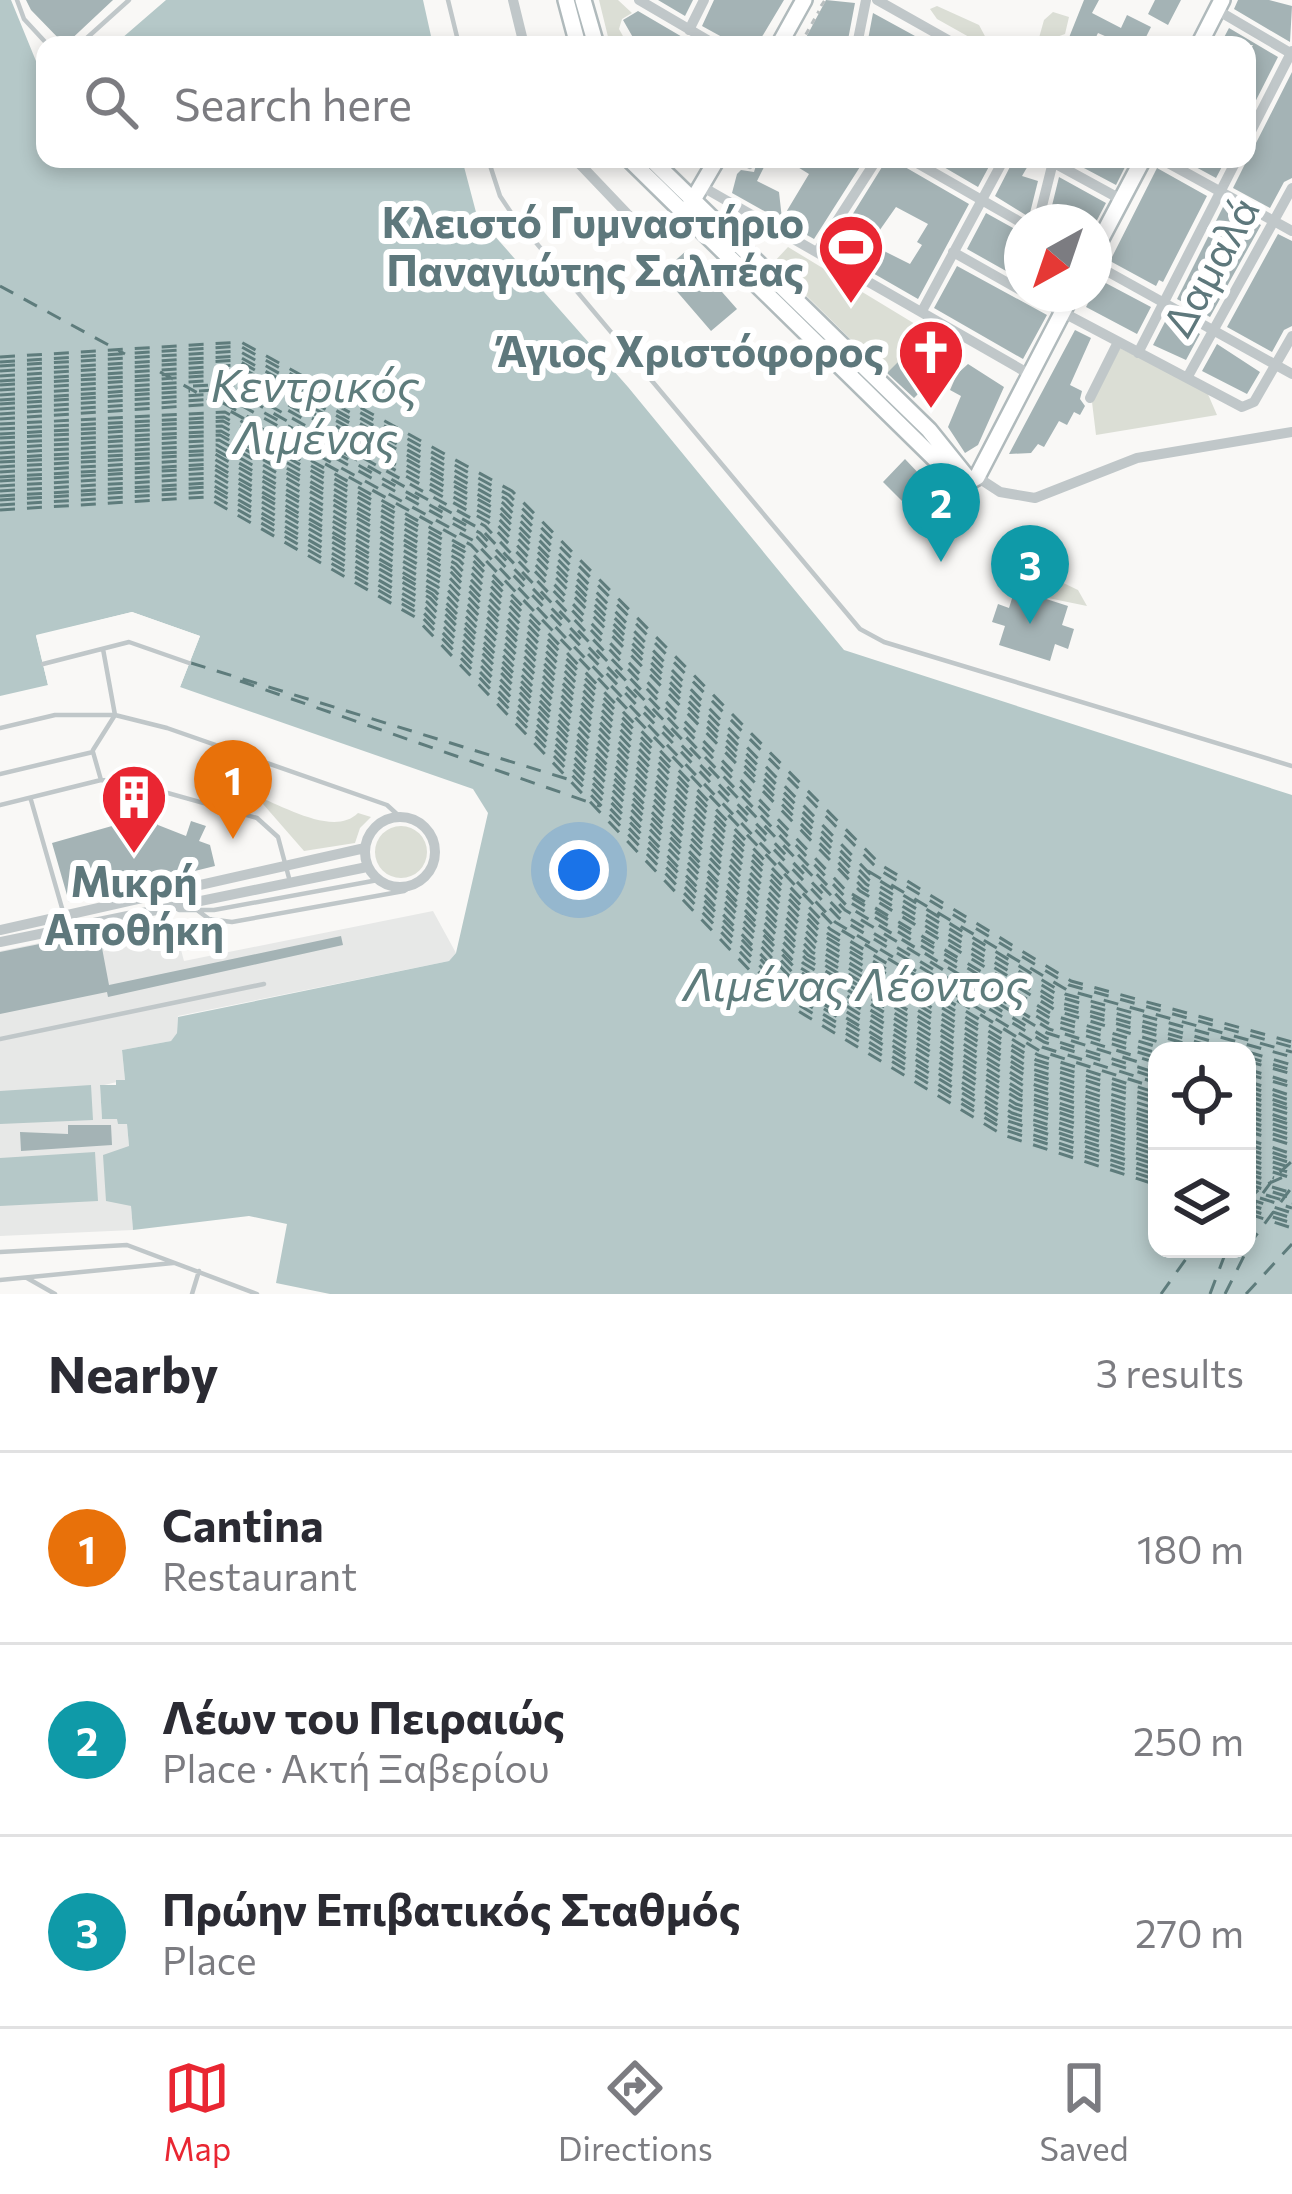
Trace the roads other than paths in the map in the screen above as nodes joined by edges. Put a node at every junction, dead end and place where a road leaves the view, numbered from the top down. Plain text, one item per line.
1 (16, 0) edge
2 (129, 0) edge
3 (448, 0) edge
4 (513, 0) edge
5 (566, 0) edge
6 (584, 0) edge
7 (639, 0) edge
8 (704, 0) edge
9 (866, 0) edge
10 (877, 0) edge
11 (1219, 5) edge
12 (818, 9) edge
13 (689, 30) junction
14 (40, 36) edge
15 (89, 36) edge
16 (457, 36) edge
17 (522, 36) edge
18 (576, 36) edge
19 (594, 36) edge
20 (700, 36) edge
21 (789, 36) edge
22 (858, 36) edge
23 (937, 36) edge
24 (1204, 36) edge
25 (1292, 53) edge
26 (1256, 122) edge
27 (491, 168) edge
28 (584, 168) edge
29 (643, 168) edge
30 (660, 168) edge
31 (712, 168) edge
32 (871, 168) edge
33 (926, 168) edge
34 (999, 168) edge
35 (1049, 168) edge
36 (1063, 168) edge
37 (1138, 168) edge
38 (1178, 168) edge
39 (1232, 168) edge
40 (1292, 188) edge
41 (1221, 191) junction
42 (693, 200) junction
43 (981, 200) junction
44 (1122, 200) junction
45 (1042, 204) edge
46 (1004, 213) edge
47 (1112, 219) edge
48 (1274, 220) junction
49 (635, 222) dead end
50 (1292, 231) edge
51 (817, 252) junction
52 (953, 252) junction
53 (1112, 274) edge
54 (1004, 280) edge
55 (1164, 302) junction
56 (922, 311) junction
57 (1062, 313) joint
58 (1213, 330) junction
59 (1292, 336) edge
60 (1118, 342) junction
61 (1138, 353) junction
62 (1276, 365) junction
63 (1031, 374) junction
64 (1292, 374) edge
65 (1187, 378) junction
66 (1090, 398) dead end
67 (1292, 432) edge
68 (974, 479) junction
69 (103, 649) junction
70 (189, 663) dead end
71 (43, 664) dead end
72 (115, 715) junction
73 (0, 728) edge
74 (93, 752) junction
75 (1292, 766) edge
76 (0, 774) edge
77 (101, 780) junction
78 (31, 797) junction
79 (0, 805) edge
80 (399, 816) junction
81 (365, 848) junction
82 (286, 866) junction
83 (367, 867) junction
84 (289, 880) junction
85 (378, 880) junction
86 (421, 880) junction
87 (155, 908) junction
88 (197, 910) junction
89 (64, 916) junction
90 (0, 930) edge
91 (0, 941) edge
92 (264, 984) dead end
93 (0, 1039) edge
94 (0, 1252) edge
95 (176, 1263) junction
96 (199, 1271) junction
97 (27, 1278) junction
98 (0, 1280) edge
99 (55, 1294) edge
100 (192, 1294) edge
101 (257, 1294) edge

1 - 14 lane
2 - 15 lane
3 - 16 lane
4 - 17 street
5 - 18 main road
6 - 19 main road
7 - 13 street
8 - 13 street
9 - 22 street
10 - 23 street
11 - 24 main road
11 - 25 street
12 - 21 main road
13 - 20 street
25 - 26 street
27 - 75 lane
28 - 49 street
29 - 42 main road
30 - 42 main road
31 - 42 main road
32 - 51 street
33 - 43 street
34 - 43 street
35 - 45 street
36 - 44 street
37 - 44 main road
38 - 41 street
39 - 41 street
40 - 48 street, Δαμαλά
41 - 48 street
41 - 55 street
42 - 51 street
42 - 68 main road
43 - 46 street
43 - 52 street
44 - 47 main road
48 - 50 street
48 - 58 street, Δαμαλά
51 - 56 street
52 - 54 street
52 - 56 street
53 - 55 street
55 - 58 street
55 - 61 street
56 - 63 street
57 - 60 street
57 - 63 main road
58 - 62 street
58 - 65 street, Δαμαλά
59 - 62 street
60 - 61 street
60 - 66 street
61 - 65 street
62 - 64 street
62 - 65 street
63 - 68 main road
67 - 68 street
69 - 70 lane
69 - 71 lane
69 - 72 lane
72 - 73 lane
72 - 74 lane
72 - 80 lane
74 - 76 lane
74 - 77 lane
77 - 78 lane
77 - 82 lane
78 - 79 lane
78 - 89 lane
80 - 81 street
80 - 86 street
81 - 82 street
81 - 83 street
82 - 84 lane
82 - 89 street
83 - 84 street
83 - 85 street
84 - 87 street
85 - 86 street
85 - 88 lane
86 - 88 lane
87 - 88 lane
87 - 91 street
89 - 90 street
92 - 93 lane
94 - 95 lane
95 - 96 lane
95 - 97 lane
96 - 100 lane
96 - 101 lane
97 - 98 lane
97 - 99 lane

